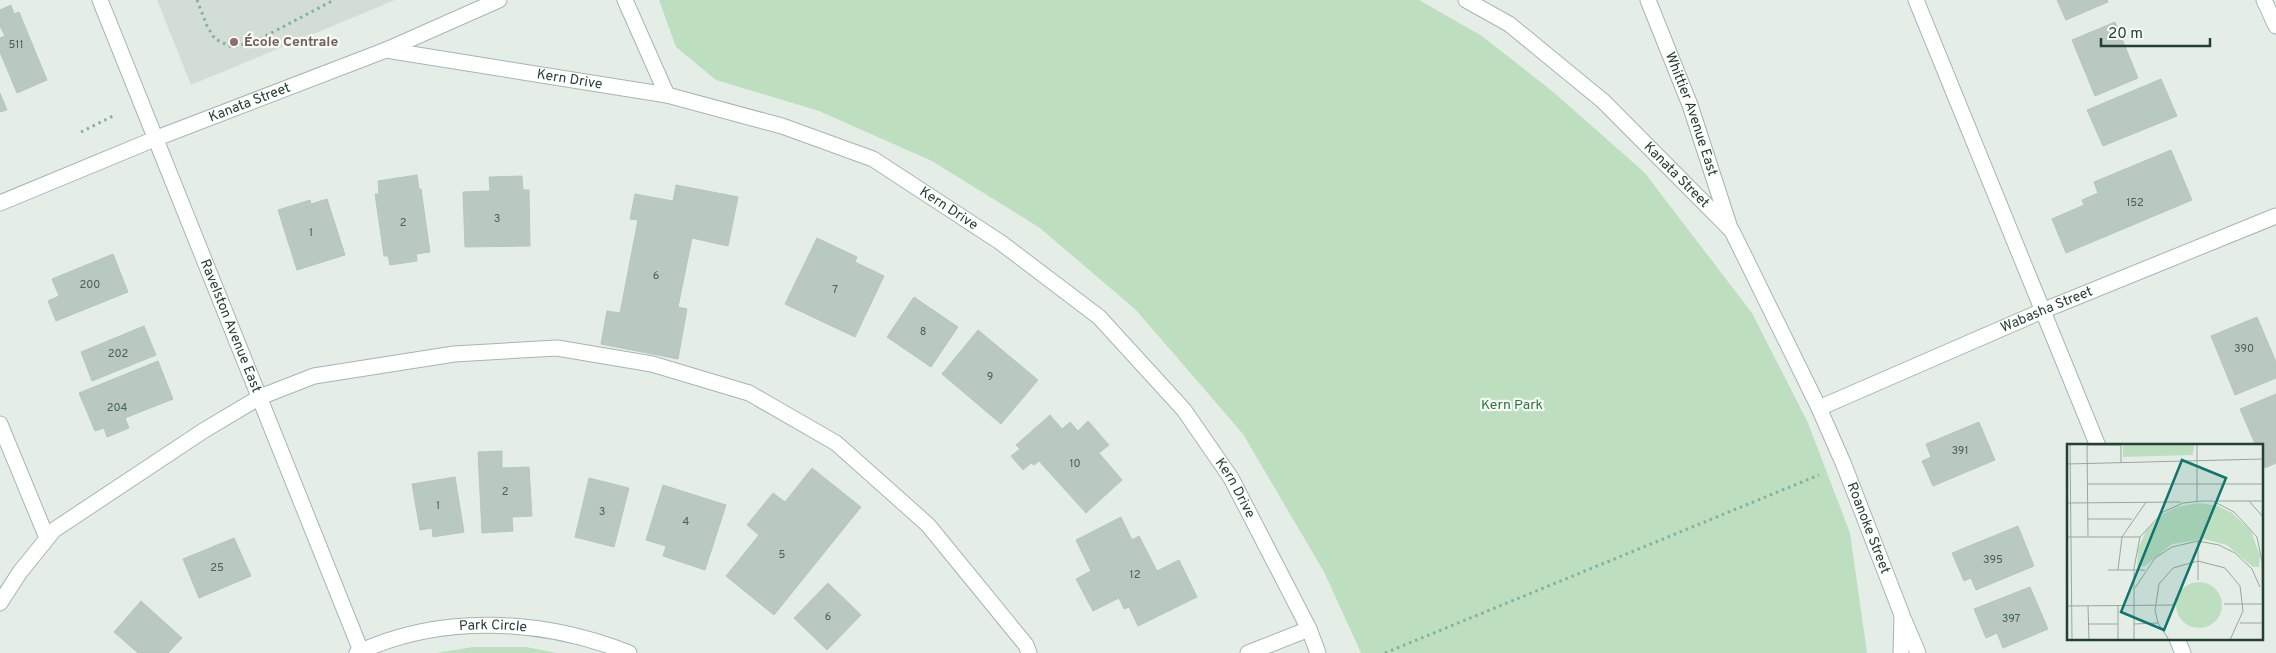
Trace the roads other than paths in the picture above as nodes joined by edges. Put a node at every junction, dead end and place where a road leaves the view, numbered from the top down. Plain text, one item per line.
1 (100, 0) edge
2 (498, 0) edge
3 (625, 0) edge
4 (1466, 0) edge
5 (1648, 0) edge
6 (1916, 0) edge
7 (2264, 0) edge
8 (2276, 26) edge
9 (386, 50) junction
10 (667, 95) junction
11 (157, 138) junction
12 (0, 203) edge
13 (2276, 216) edge
14 (1732, 232) junction
15 (2042, 311) junction
16 (260, 396) junction
17 (1819, 408) junction
18 (0, 424) edge
19 (2097, 444) edge
20 (47, 538) junction
21 (0, 603) edge
22 (1902, 615) junction
23 (1309, 629) junction
24 (2177, 640) edge
25 (359, 652) edge
26 (629, 653) edge
27 (1029, 653) edge
28 (1248, 653) edge
29 (1318, 653) edge
30 (1901, 653) edge
31 (1918, 653) edge
32 (2183, 653) edge

1 - 11 street, Ravelston Avenue East
2 - 9 street, Kanata Street
3 - 10 street
4 - 14 street, Kanata Street
5 - 14 street, Whittier Avenue East
6 - 15 street
7 - 8 street
9 - 10 street, Kern Drive
9 - 11 street, Kanata Street
10 - 23 street, Kern Drive
11 - 12 street, Kanata Street
11 - 16 street, Ravelston Avenue East
13 - 15 street, Wabasha Street
14 - 17 street, Kanata Street
15 - 17 street, Wabasha Street
15 - 19 street
16 - 20 street
16 - 25 street, Ravelston Avenue East
16 - 27 street
17 - 22 street, Roanoke Street
18 - 20 street
20 - 21 street
22 - 30 street, Roanoke Street
22 - 31 street
23 - 28 street
23 - 29 street, Kern Drive
24 - 32 street
25 - 26 street, Park Circle

